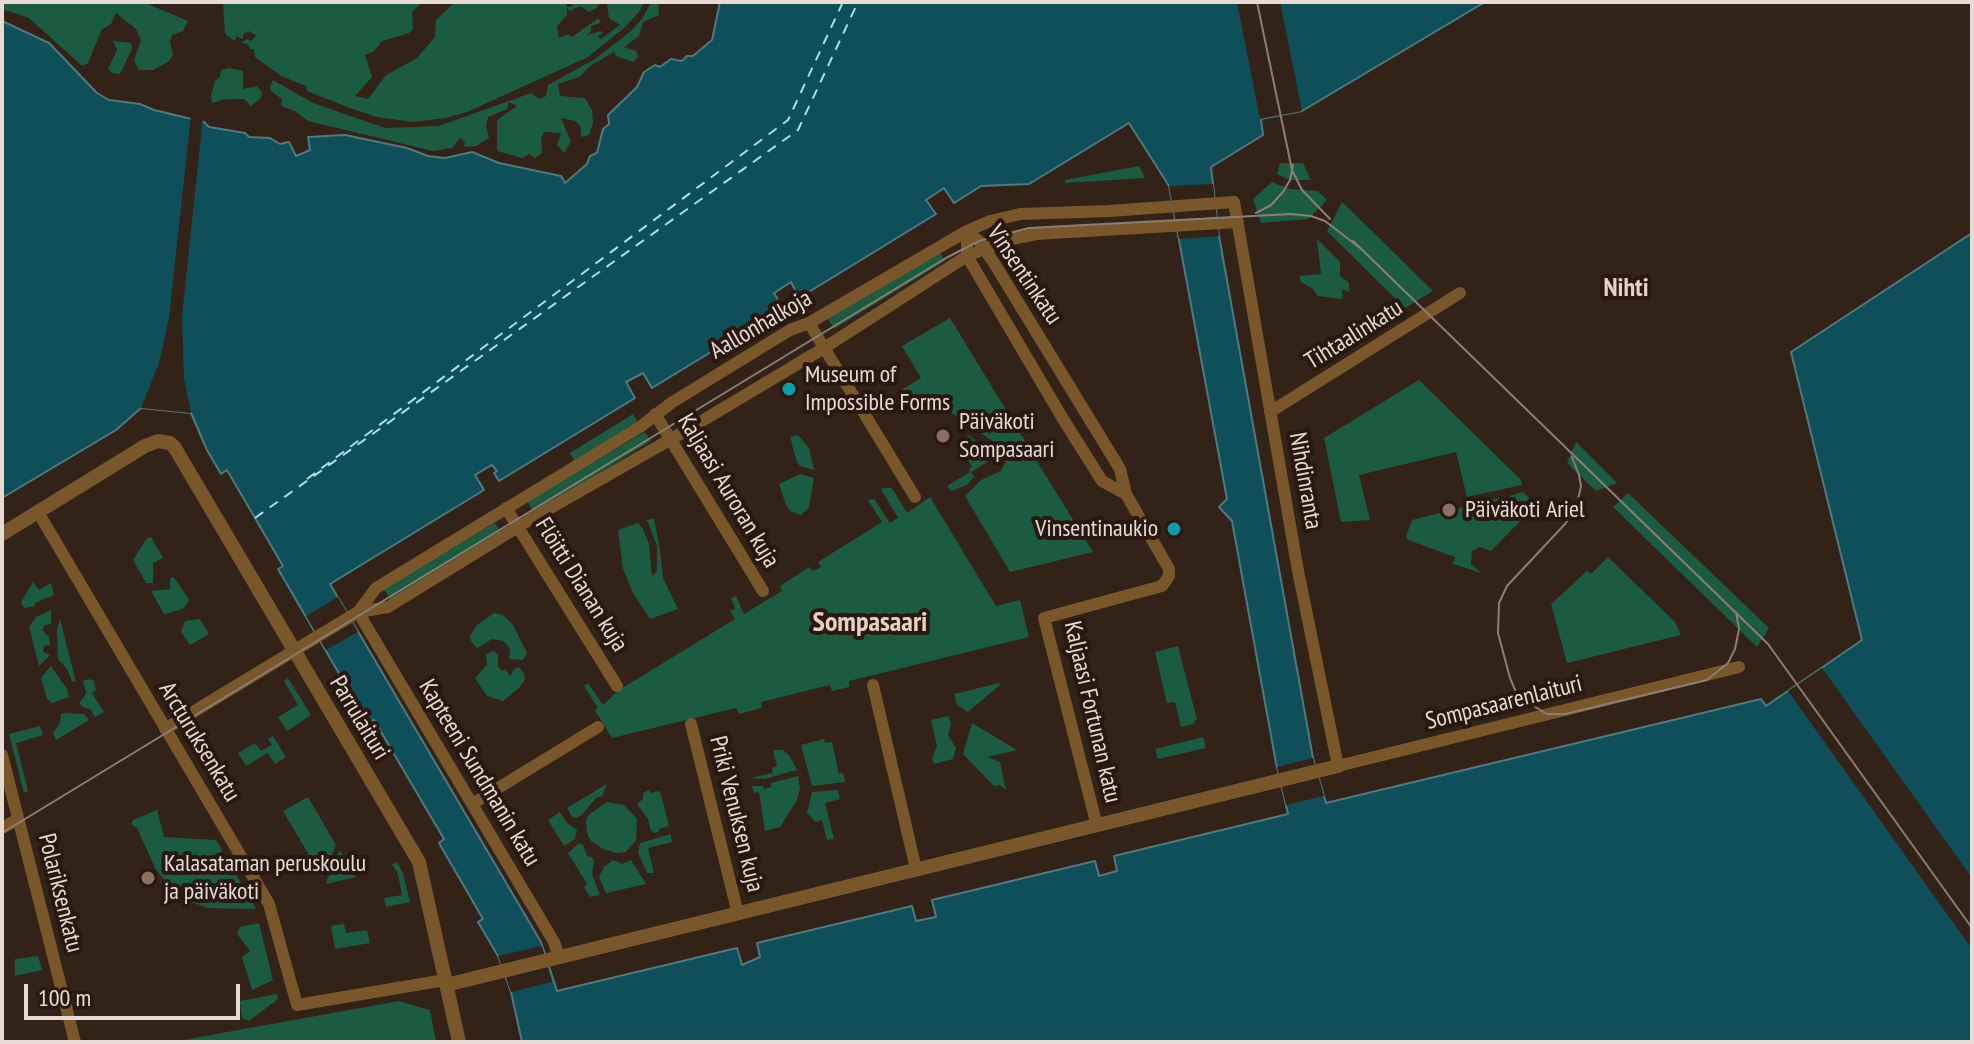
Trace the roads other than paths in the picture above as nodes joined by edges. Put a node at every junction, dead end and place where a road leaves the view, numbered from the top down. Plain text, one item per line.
1 (1234, 202) joint
2 (1238, 222) junction
3 (967, 231) junction
4 (985, 248) junction
5 (967, 256) junction
6 (1460, 293) dead end
7 (809, 323) junction
8 (824, 348) junction
9 (1270, 412) junction
10 (655, 414) junction
11 (671, 440) junction
12 (1126, 494) junction
13 (915, 497) dead end
14 (506, 508) junction
15 (38, 512) junction
16 (518, 527) junction
17 (2, 534) edge
18 (763, 591) dead end
19 (1147, 591) joint
20 (353, 615) junction
21 (293, 651) junction
22 (1739, 667) dead end
23 (873, 685) dead end
24 (617, 686) dead end
25 (691, 724) dead end
26 (598, 727) dead end
27 (165, 729) junction
28 (2, 755) edge
29 (1338, 766) junction
30 (472, 804) junction
31 (18, 819) junction
32 (1097, 826) junction
33 (2, 828) edge
34 (916, 869) junction
35 (738, 914) junction
36 (553, 959) junction
37 (446, 982) junction
38 (75, 1042) edge
39 (459, 1042) edge

1 - 2 street, Nihdinranta
1 - 3 street, Aallonhalkoja
2 - 4 street, Aallonhalkoja
2 - 9 street, Nihdinranta
3 - 4 street, Vinsentinkatu
3 - 5 street, Vinsentinkatu
3 - 7 street, Aallonhalkoja
4 - 5 street, Aallonhalkoja
4 - 12 street, Vinsentinkatu
5 - 8 street, Aallonhalkoja
5 - 12 street, Vinsentinkatu
6 - 9 street, Tihtaalinkatu
7 - 8 street
7 - 10 street, Aallonhalkoja
8 - 11 street, Aallonhalkoja
8 - 13 street
9 - 29 street, Nihdinranta
10 - 11 street, Kaljaasi Auroran kuja
10 - 14 street, Aallonhalkoja
11 - 16 street, Aallonhalkoja
11 - 18 street, Kaljaasi Auroran kuja
12 - 19 street, Vinsentinkatu
14 - 16 street, Flöitti Dianan kuja
14 - 20 street, Aallonhalkoja
15 - 17 street
15 - 21 street, Parrulaituri
15 - 27 street, Arcturuksenkatu
16 - 20 street, Aallonhalkoja
16 - 24 street, Flöitti Dianan kuja
19 - 32 street, Kaljaasi Fortunan katu
20 - 21 street, Aallonhalkoja
20 - 30 street, Kapteeni Sundmanin katu
21 - 27 street, Aallonhalkoja
21 - 37 street, Parrulaituri
22 - 29 street, Sompasaarenlaituri
23 - 34 street
25 - 35 street, Priki Venuksen kuja
26 - 30 street
27 - 37 street, Arcturuksenkatu
28 - 31 street, Polariksenkatu
29 - 32 street, Sompasaarenlaituri
30 - 36 street, Kapteeni Sundmanin katu
31 - 33 street
31 - 38 street, Polariksenkatu
32 - 34 street, Sompasaarenlaituri
34 - 35 street, Sompasaarenlaituri
35 - 36 street, Sompasaarenlaituri
36 - 37 street
37 - 39 street, Parrulaituri

